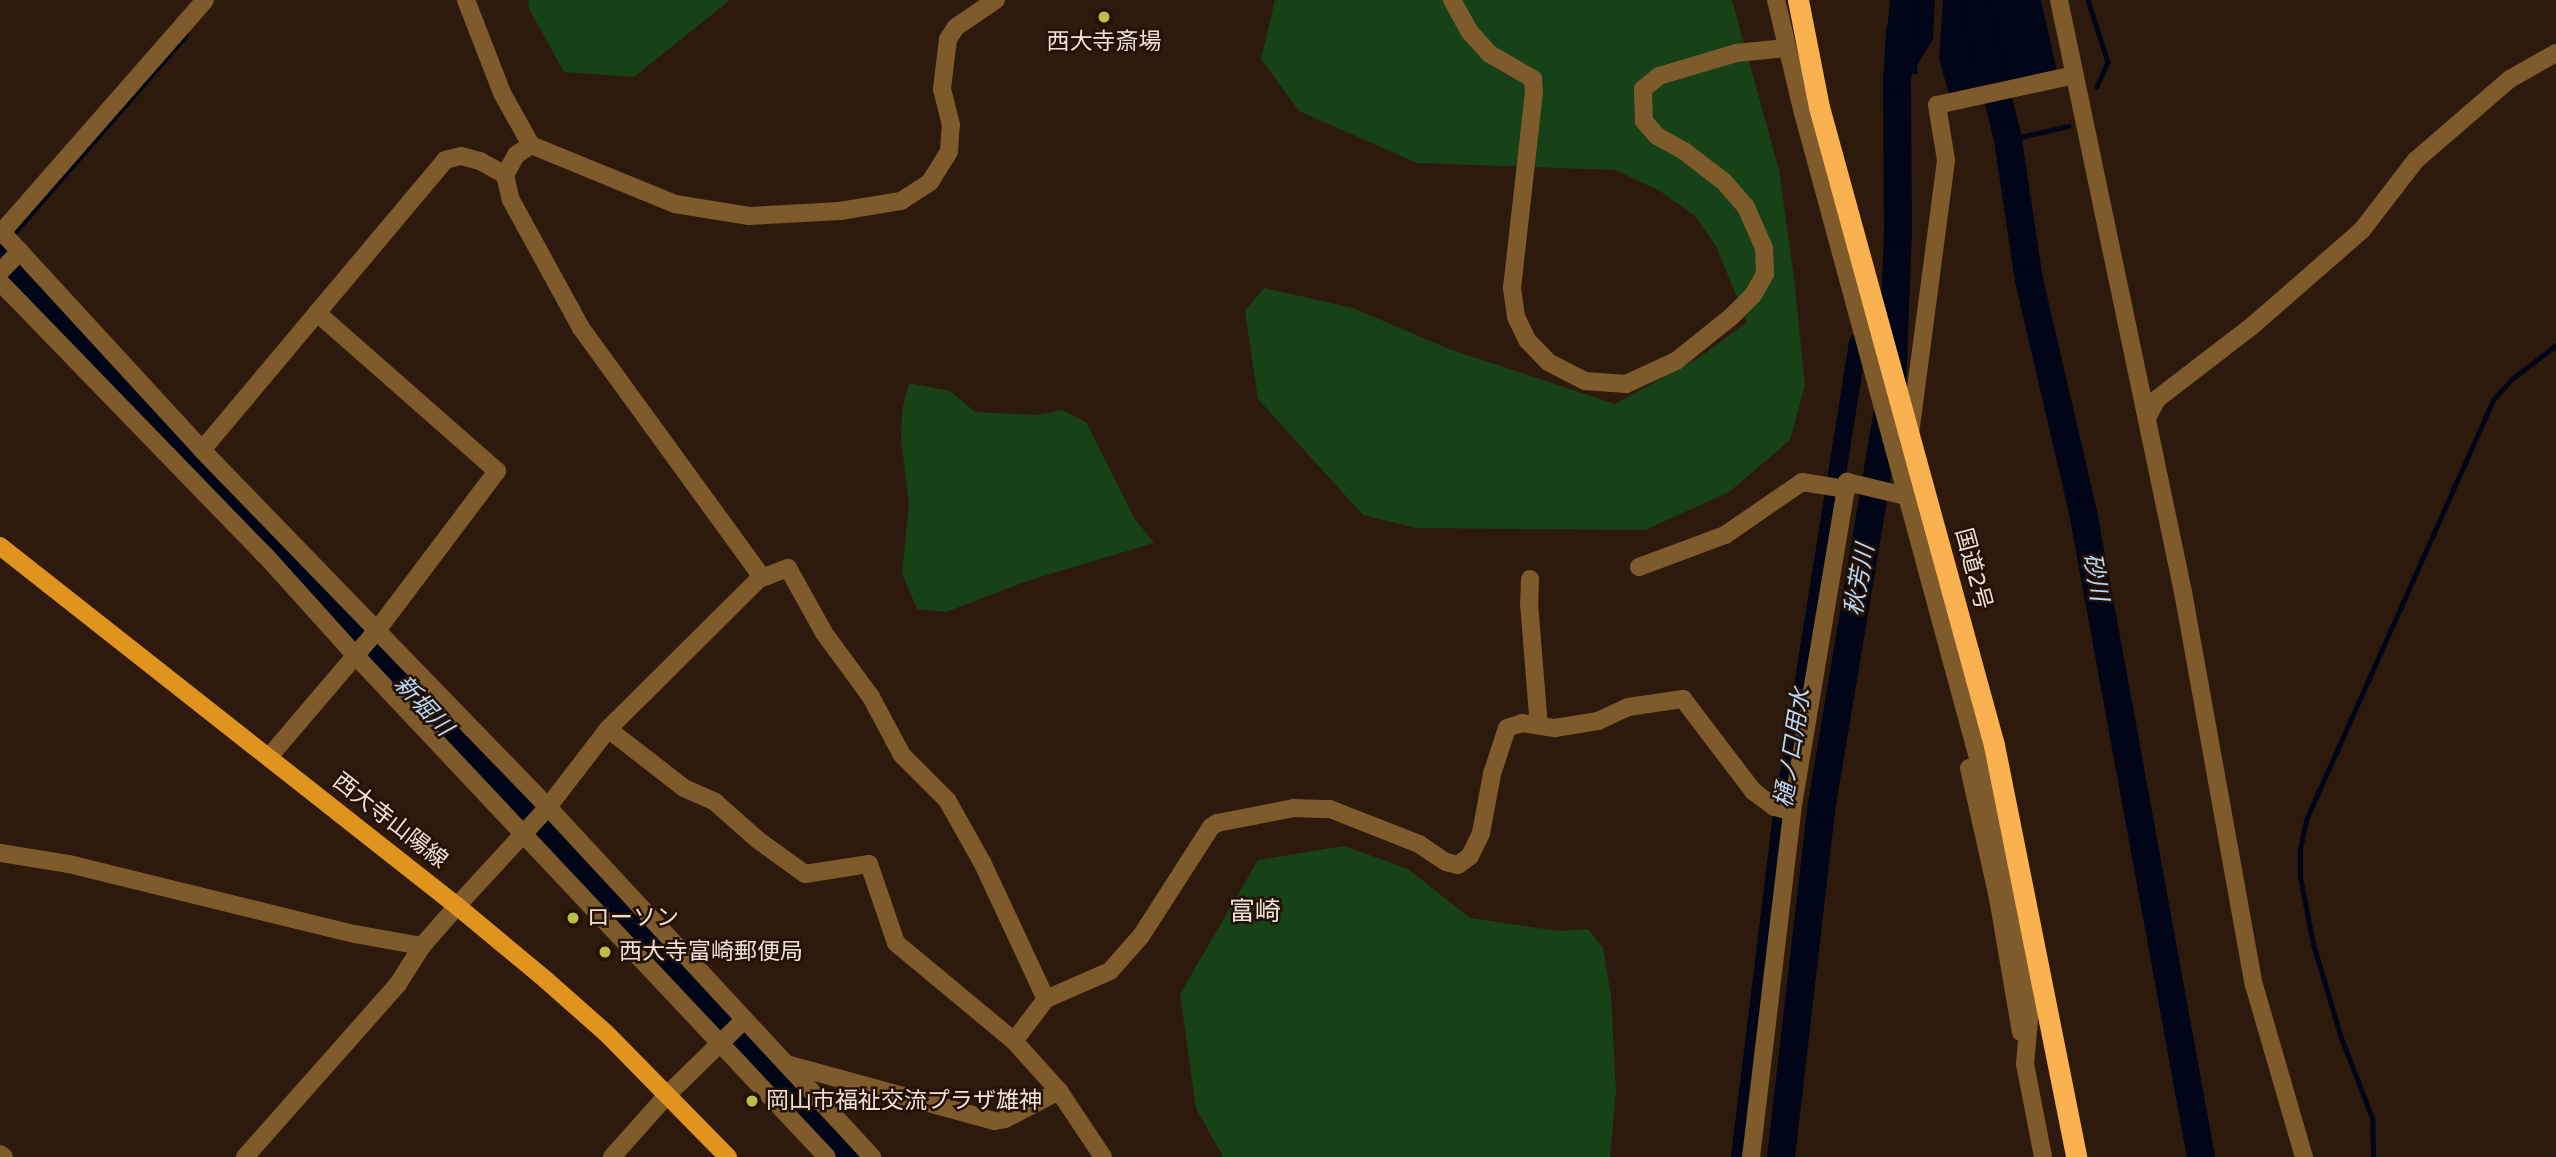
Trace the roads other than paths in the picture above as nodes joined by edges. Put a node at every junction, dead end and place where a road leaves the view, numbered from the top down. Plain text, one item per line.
1 (205, 0) edge
2 (466, 0) edge
3 (996, 0) edge
4 (1452, 0) edge
5 (1776, 0) edge
6 (1798, 0) edge
7 (2059, 0) edge
8 (1786, 48) junction
9 (2556, 53) edge
10 (2075, 75) junction
11 (1811, 110) junction
12 (531, 145) junction
13 (505, 175) junction
14 (1, 231) edge
15 (18, 254) junction
16 (0, 271) edge
17 (0, 282) edge
18 (317, 313) junction
19 (2148, 416) junction
20 (202, 450) junction
21 (1840, 486) junction
22 (1900, 495) junction
23 (283, 536) junction
24 (0, 546) edge
25 (267, 553) junction
26 (1639, 566) dead end
27 (759, 579) junction
28 (1530, 579) dead end
29 (375, 631) junction
30 (356, 652) junction
31 (1539, 726) junction
32 (608, 729) junction
33 (1984, 747) junction
34 (270, 757) junction
35 (1785, 809) junction
36 (545, 810) junction
37 (525, 830) junction
38 (0, 853) edge
39 (457, 905) junction
40 (422, 946) junction
41 (1046, 999) junction
42 (741, 1022) junction
43 (721, 1040) junction
44 (1014, 1041) junction
45 (786, 1063) junction
46 (2025, 1064) junction
47 (1059, 1091) junction
48 (668, 1094) junction
49 (245, 1157) edge
50 (612, 1157) edge
51 (728, 1157) edge
52 (827, 1157) edge
53 (872, 1157) edge
54 (1103, 1157) edge
55 (1751, 1157) edge
56 (2043, 1157) edge
57 (2076, 1157) edge
58 (2304, 1157) edge

1 - 14 street
2 - 12 street
3 - 12 street
4 - 8 street
5 - 8 street
6 - 11 highway, 国道2号
7 - 10 street
8 - 11 street
9 - 19 street
10 - 19 street
10 - 22 street
11 - 33 highway, 国道2号
12 - 13 street
13 - 18 street
13 - 27 street
14 - 15 street
15 - 16 street
15 - 20 street
17 - 25 street
18 - 20 street
18 - 29 street
19 - 58 street
20 - 23 street
21 - 22 street
21 - 26 street
21 - 35 street
22 - 46 street
23 - 25 street
23 - 29 street
24 - 34 main road, 西大寺山陽線
25 - 30 street
27 - 32 street
27 - 41 street
28 - 31 street
29 - 30 street
29 - 36 street
30 - 34 street
30 - 37 street
31 - 35 street
31 - 41 street
32 - 36 street
32 - 44 street
33 - 46 street
33 - 57 highway, 国道2号
34 - 39 main road, 西大寺山陽線
35 - 55 street
36 - 37 street
36 - 42 street
37 - 39 street
37 - 43 street
38 - 40 street
39 - 40 street
39 - 48 main road, 西大寺山陽線
40 - 49 street
41 - 44 street
42 - 43 street
42 - 45 street
43 - 48 street
43 - 52 street
44 - 47 street
45 - 47 street
45 - 53 street
46 - 56 street
47 - 54 street
48 - 50 street
48 - 51 main road, 西大寺山陽線

